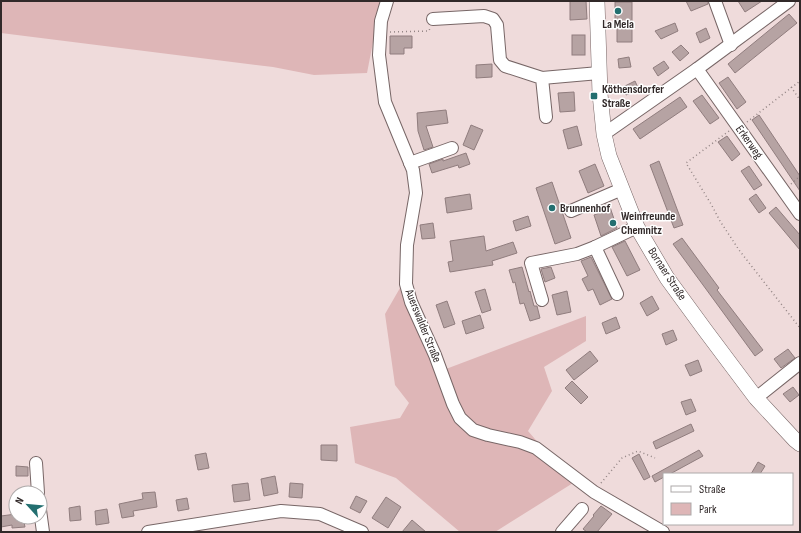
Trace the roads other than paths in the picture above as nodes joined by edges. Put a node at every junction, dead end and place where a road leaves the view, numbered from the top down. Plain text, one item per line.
1 (387, 1) edge
2 (596, 1) edge
3 (715, 1) edge
4 (789, 1) edge
5 (433, 19) road end
6 (731, 45) junction
7 (697, 69) junction
8 (599, 73) junction
9 (542, 78) junction
10 (546, 117) dead end
11 (604, 134) junction
12 (452, 148) dead end
13 (410, 163) junction
14 (622, 190) junction
15 (571, 211) dead end
16 (800, 214) edge
17 (637, 227) junction
18 (595, 247) junction
19 (617, 294) dead end
20 (542, 300) dead end
21 (800, 363) edge
22 (756, 398) junction
23 (800, 444) edge
24 (36, 463) dead end
25 (37, 485) edge
26 (582, 509) dead end
27 (148, 532) edge
28 (362, 532) edge
29 (562, 532) edge
30 (663, 532) edge

1 - 13 street, Auerswalder Straße
2 - 8 main road, Bornaer Straße
3 - 6 street
4 - 6 street
5 - 9 street
6 - 7 street
7 - 11 street
7 - 16 street, Erkerweg
8 - 9 street
8 - 11 main road, Bornaer Straße
9 - 10 street
11 - 14 main road, Bornaer Straße
12 - 13 street
13 - 30 street, Auerswalder Straße
14 - 15 street
14 - 17 main road, Bornaer Straße
17 - 18 street
17 - 22 main road, Bornaer Straße
18 - 19 street
18 - 20 street
21 - 22 street
22 - 23 main road, Bornaer Straße
24 - 25 street
26 - 29 street
27 - 28 street

